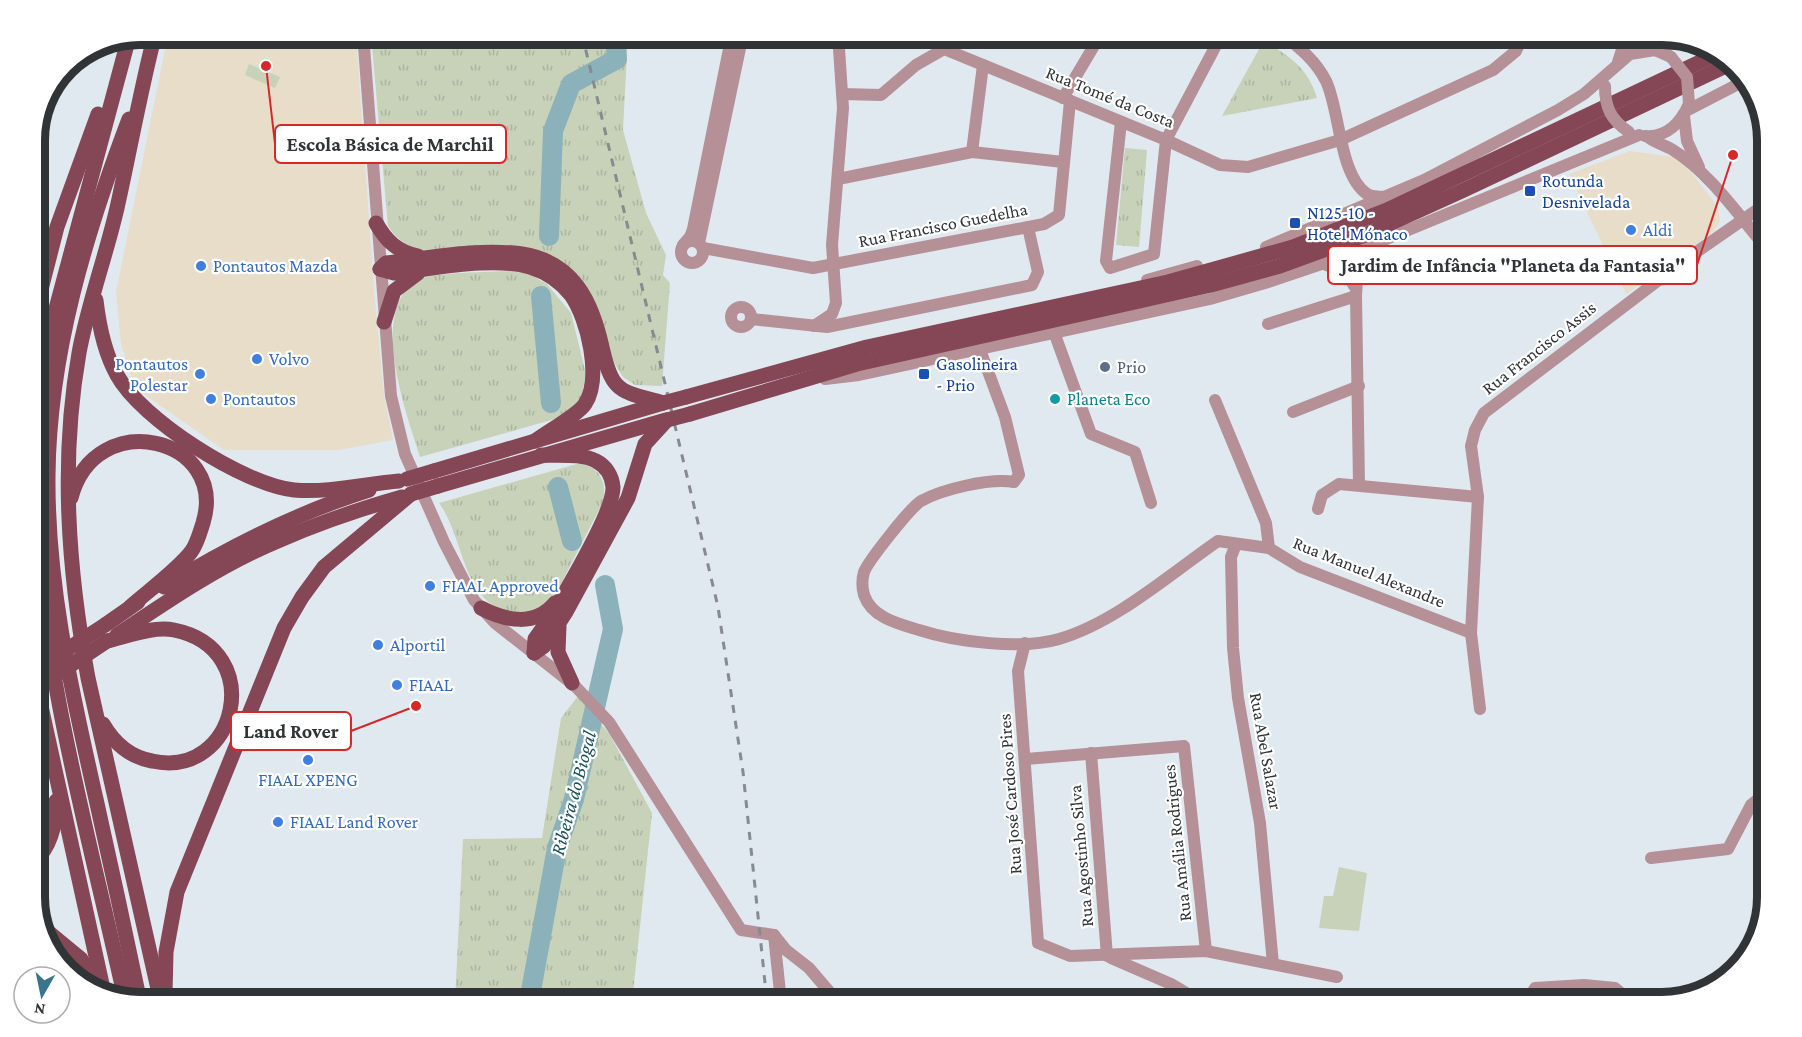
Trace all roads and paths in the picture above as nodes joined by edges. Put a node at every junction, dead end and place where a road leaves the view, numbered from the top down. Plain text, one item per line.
1 (152, 45) edge
2 (364, 45) edge
3 (730, 45) edge
4 (741, 45) edge
5 (839, 45) edge
6 (1095, 45) edge
7 (1216, 45) edge
8 (1296, 45) edge
9 (1519, 45) edge
10 (1623, 45) edge
11 (1652, 45) edge
12 (1668, 45) edge
13 (126, 47) edge
14 (1656, 51) junction
15 (1709, 58) edge
16 (120, 62) junction
17 (1618, 62) junction
18 (983, 65) junction
19 (1723, 67) edge
20 (1609, 73) junction
21 (143, 80) junction
22 (1738, 84) edge
23 (842, 94) junction
24 (1066, 99) junction
25 (1686, 110) junction
26 (1121, 122) junction
27 (1639, 135) junction
28 (1167, 140) junction
29 (1340, 140) junction
30 (972, 152) junction
31 (1064, 162) junction
32 (1354, 176) junction
33 (838, 179) junction
34 (1708, 181) junction
35 (1386, 198) junction
36 (1757, 209) edge
37 (1348, 213) junction
38 (1742, 219) junction
39 (376, 223) junction
40 (1028, 227) junction
41 (1757, 237) edge
42 (683, 245) junction
43 (45, 248) edge
44 (1362, 249) junction
45 (700, 251) junction
46 (427, 264) junction
47 (1321, 264) junction
48 (832, 265) junction
49 (380, 269) junction
50 (95, 295) junction
51 (1356, 296) junction
52 (1080, 300) junction
53 (836, 303) junction
54 (751, 320) dead end
55 (857, 320) junction
56 (384, 322) junction
57 (1268, 324) dead end
58 (814, 326) junction
59 (1054, 332) junction
60 (979, 347) junction
61 (45, 360) edge
62 (783, 385) junction
63 (1359, 386) junction
64 (1215, 400) dead end
65 (663, 403) junction
66 (1293, 412) dead end
67 (667, 420) junction
68 (538, 448) junction
69 (406, 485) junction
70 (1359, 485) junction
71 (1478, 497) junction
72 (1151, 503) dead end
73 (1318, 509) dead end
74 (68, 525) junction
75 (1236, 544) junction
76 (1269, 549) junction
77 (562, 605) junction
78 (130, 607) junction
79 (481, 608) junction
80 (45, 625) edge
81 (1471, 633) junction
82 (107, 642) junction
83 (1025, 643) junction
84 (534, 653) junction
85 (45, 663) edge
86 (88, 678) junction
87 (45, 682) edge
88 (572, 684) junction
89 (1480, 709) dead end
90 (45, 726) edge
91 (1090, 753) junction
92 (1026, 759) junction
93 (54, 768) junction
94 (1757, 801) edge
95 (45, 848) edge
96 (1651, 858) dead end
97 (774, 935) junction
98 (53, 936) edge
99 (1206, 951) junction
100 (1107, 956) junction
101 (1273, 964) junction
102 (1336, 977) dead end
103 (91, 978) edge
104 (102, 985) edge
105 (124, 991) edge
106 (138, 992) edge
107 (161, 992) edge
108 (164, 992) edge
109 (780, 992) edge
110 (829, 992) edge
111 (1184, 992) edge
112 (1533, 992) edge
113 (1620, 992) edge

1 - 21 main road
2 - 39 street
3 - 42 street
4 - 45 street
5 - 23 street
6 - 24 street
7 - 28 street
8 - 29 street
9 - 29 street, Rua Tomé da Costa
10 - 17 street
11 - 14 street
12 - 14 street
13 - 16 main road
14 - 17 street
14 - 25 street, bridge
15 - 52 main road
16 - 43 main road
16 - 61 main road
17 - 20 street
18 - 23 street, Rua Tomé da Costa
18 - 24 street, Rua Tomé da Costa
18 - 30 street
19 - 62 main road
20 - 27 street, bridge
20 - 35 street
21 - 50 main road
21 - 106 main road
22 - 25 street
23 - 33 street
24 - 26 street, Rua Tomé da Costa
24 - 31 street, Rua Francisco Guedelha
25 - 27 street
25 - 34 street
26 - 28 street, Rua Tomé da Costa
26 - 28 street
27 - 34 street
27 - 44 street
28 - 29 street, Rua Tomé da Costa
29 - 32 street
30 - 31 street
30 - 33 street
31 - 40 street, Rua Francisco Guedelha
32 - 35 street
32 - 37 street
33 - 48 street
34 - 38 street
35 - 37 street
36 - 38 street, Rua Francisco Assis
37 - 52 street
38 - 41 street
38 - 71 street, Rua Francisco Assis
39 - 46 main road
39 - 49 street
40 - 48 street, Rua Francisco Guedelha
40 - 55 street
42 - 45 street
42 - 45 street
44 - 47 street
44 - 51 street
45 - 48 street, Rua Francisco Guedelha
46 - 49 main road
46 - 56 main road
46 - 65 main road
46 - 68 main road
47 - 51 street
47 - 59 street
48 - 53 street
49 - 56 street
50 - 69 main road
50 - 74 main road
51 - 57 street
51 - 63 street
52 - 65 main road, bridge
53 - 55 street
53 - 58 street
54 - 58 street
55 - 58 street
56 - 79 street
59 - 60 street
59 - 72 street
60 - 62 street
60 - 83 street
62 - 67 main road, bridge
63 - 66 street
63 - 70 street
64 - 76 street, Rua Manuel Alexandre
65 - 68 main road
67 - 68 main road
67 - 77 main road
68 - 69 main road, bridge
68 - 77 main road
69 - 78 main road
69 - 82 main road
69 - 108 main road
70 - 71 street
70 - 73 street
71 - 81 street, Rua Francisco Assis
74 - 78 main road
74 - 86 main road
75 - 76 street
75 - 83 street
75 - 101 street, Rua Abel Salazar
76 - 81 street, Rua Manuel Alexandre
77 - 79 main road
77 - 84 main road
77 - 88 main road
78 - 85 main road, bridge
79 - 84 street
80 - 105 main road
81 - 89 street, Rua Francisco Assis
82 - 86 main road
82 - 87 main road, bridge
83 - 92 street, Rua José Cardoso Pires
84 - 88 street
86 - 107 main road
88 - 97 street
90 - 93 main road
91 - 92 street, Rua Amália Rodrigues
91 - 99 street, Rua Amália Rodrigues
91 - 100 street, Rua Agostinho Silva
92 - 100 street, Rua José Cardoso Pires
93 - 95 main road
93 - 104 main road
94 - 96 street
97 - 109 street
97 - 110 street
98 - 103 main road
99 - 100 street
99 - 101 street
100 - 111 street
101 - 102 street
112 - 113 street

